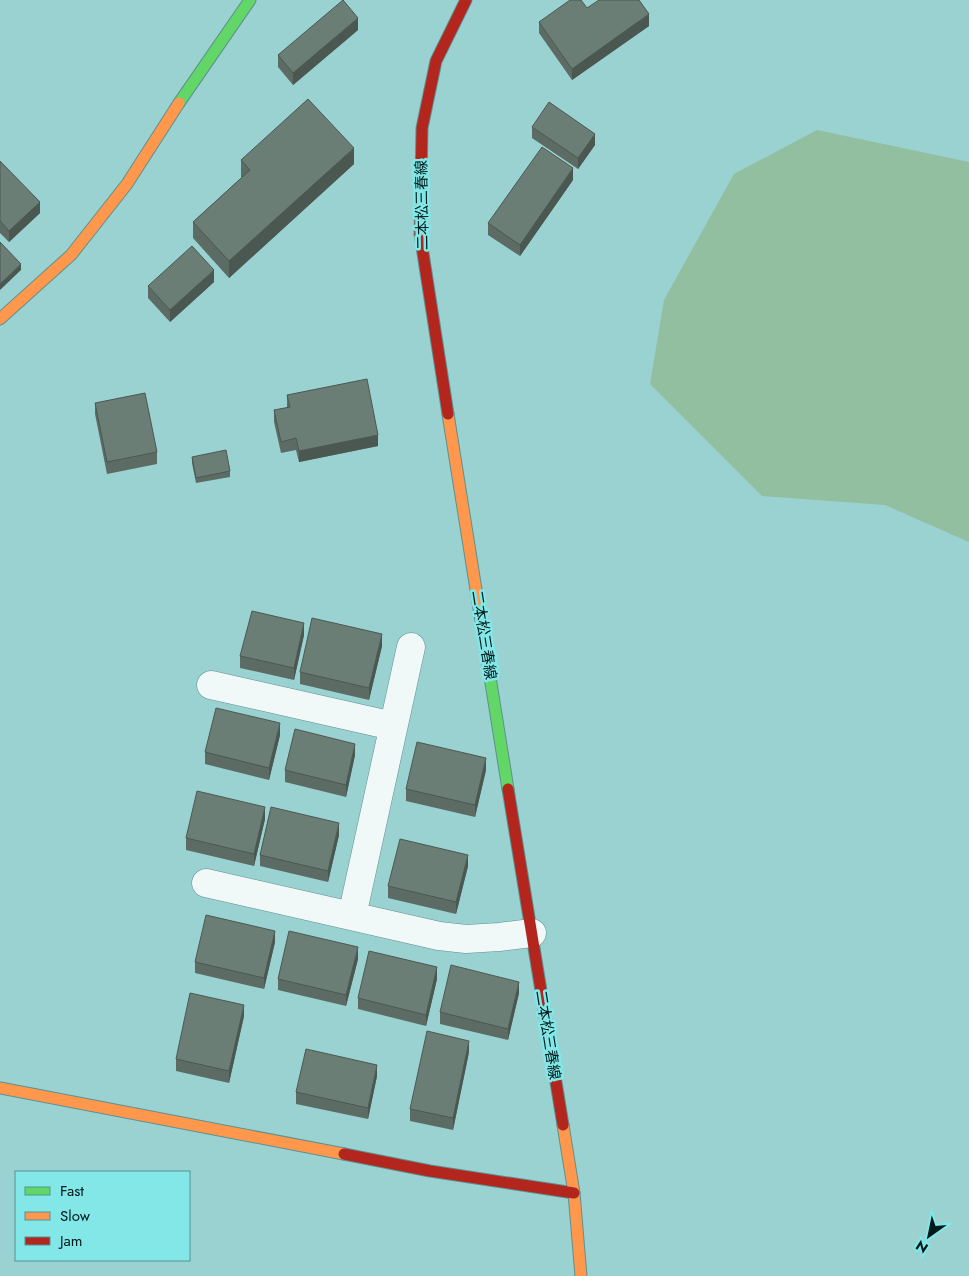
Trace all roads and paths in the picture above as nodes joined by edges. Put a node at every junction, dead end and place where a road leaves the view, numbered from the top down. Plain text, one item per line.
1 (250, 0) edge
2 (466, 0) edge
3 (0, 319) edge
4 (411, 647) dead end
5 (211, 685) dead end
6 (393, 726) junction
7 (206, 883) dead end
8 (352, 916) junction
9 (532, 933) junction
10 (0, 1088) edge
11 (574, 1193) junction
12 (581, 1276) edge

1 - 3 main road
2 - 9 main road, 二本松三春線
4 - 6 street
5 - 6 street
6 - 8 street
7 - 8 street
8 - 9 street
9 - 11 main road, 二本松三春線
10 - 11 main road
11 - 12 main road, 二本松三春線

